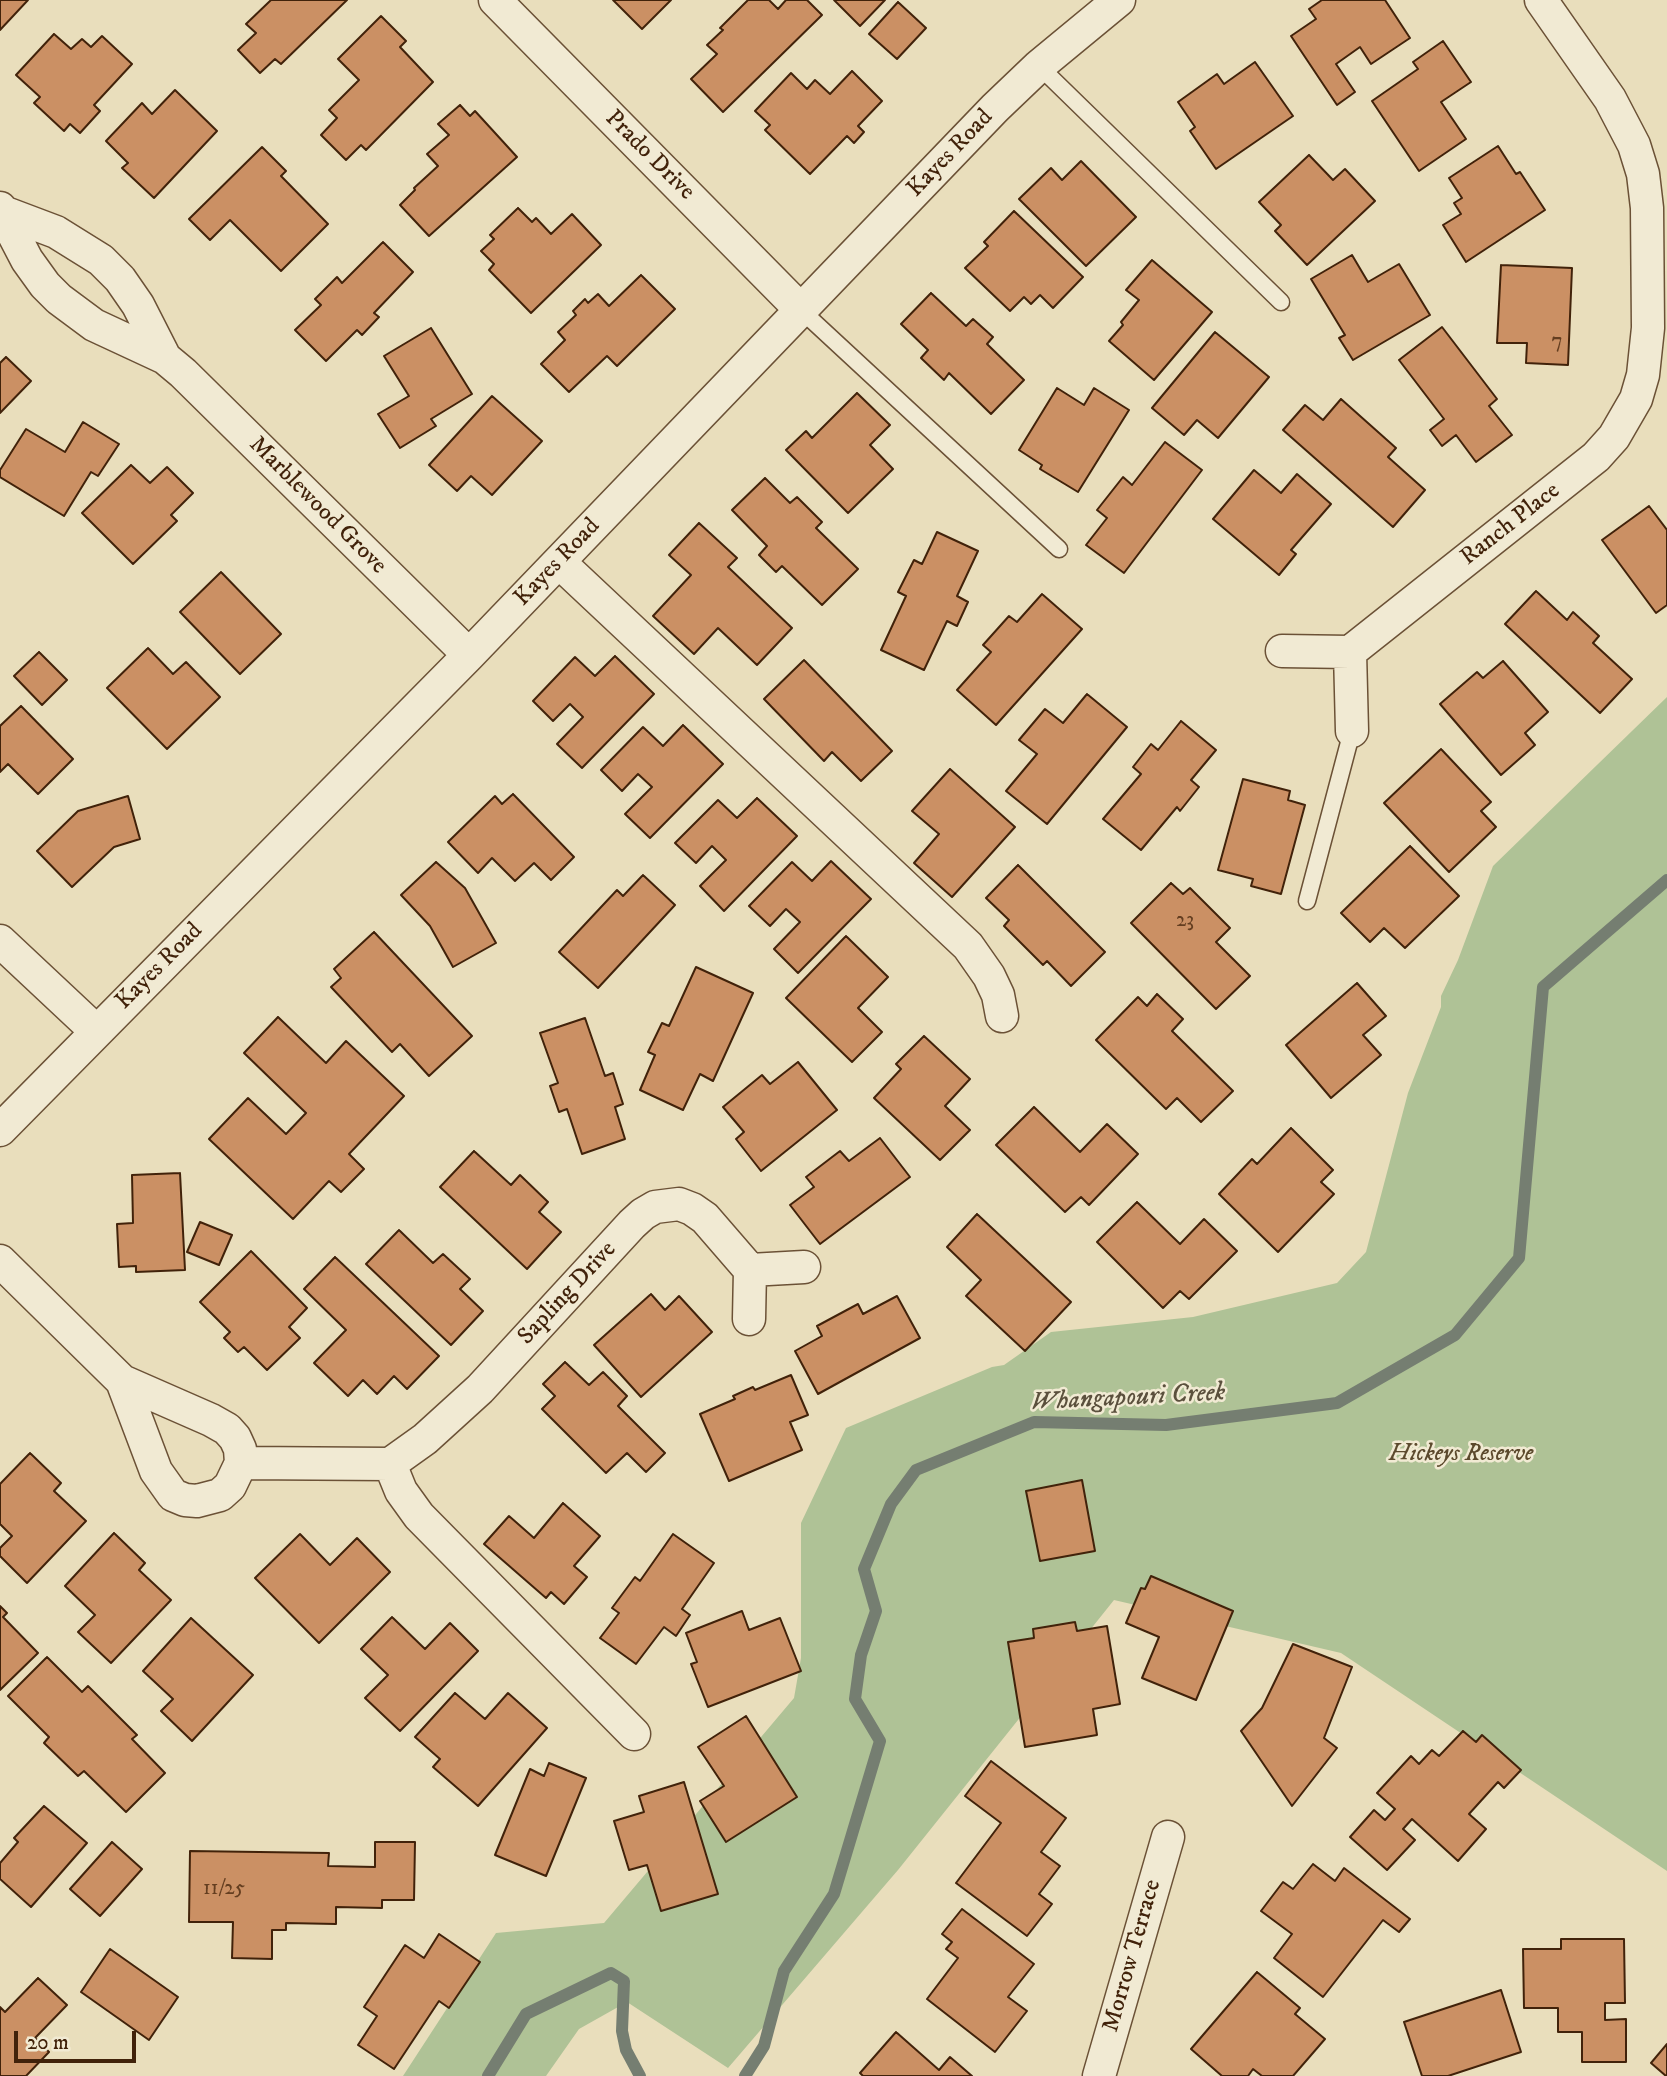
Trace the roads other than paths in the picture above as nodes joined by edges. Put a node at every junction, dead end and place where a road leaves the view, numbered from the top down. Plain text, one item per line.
1 (495, 0) edge
2 (1119, 0) edge
3 (1541, 0) edge
4 (1039, 66) junction
5 (2, 210) edge
6 (1658, 261) edge
7 (1281, 302) dead end
8 (802, 311) junction
9 (165, 358) junction
10 (1655, 374) edge
11 (1059, 549) dead end
12 (559, 562) junction
13 (1282, 651) dead end
14 (1350, 652) junction
15 (469, 655) junction
16 (1352, 731) joint
17 (1307, 901) dead end
18 (0, 941) edge
19 (1002, 1016) dead end
20 (96, 1031) junction
21 (0, 1130) edge
22 (0, 1261) edge
23 (804, 1267) dead end
24 (750, 1270) junction
25 (749, 1319) dead end
26 (122, 1381) junction
27 (241, 1463) junction
28 (390, 1464) junction
29 (634, 1734) dead end
30 (1168, 1837) dead end
31 (1099, 2076) edge

1 - 8 street, Prado Drive
2 - 4 street, Kayes Road
3 - 6 street, Ranch Place
4 - 7 lane
4 - 8 street, Kayes Road
5 - 9 street, Marblewood Grove
5 - 9 street, Marblewood Grove
6 - 10 street, Ranch Place
8 - 11 lane
8 - 12 street, Kayes Road
9 - 15 street, Marblewood Grove
10 - 14 street, Ranch Place
12 - 15 street, Kayes Road
12 - 19 street
13 - 14 street
14 - 16 street
15 - 20 street, Kayes Road
16 - 17 lane
18 - 20 street
20 - 21 street, Kayes Road
22 - 26 street
23 - 24 street
24 - 25 street
24 - 28 street, Sapling Drive
26 - 27 street
26 - 27 street
27 - 28 street
28 - 29 street
30 - 31 street, Morrow Terrace

